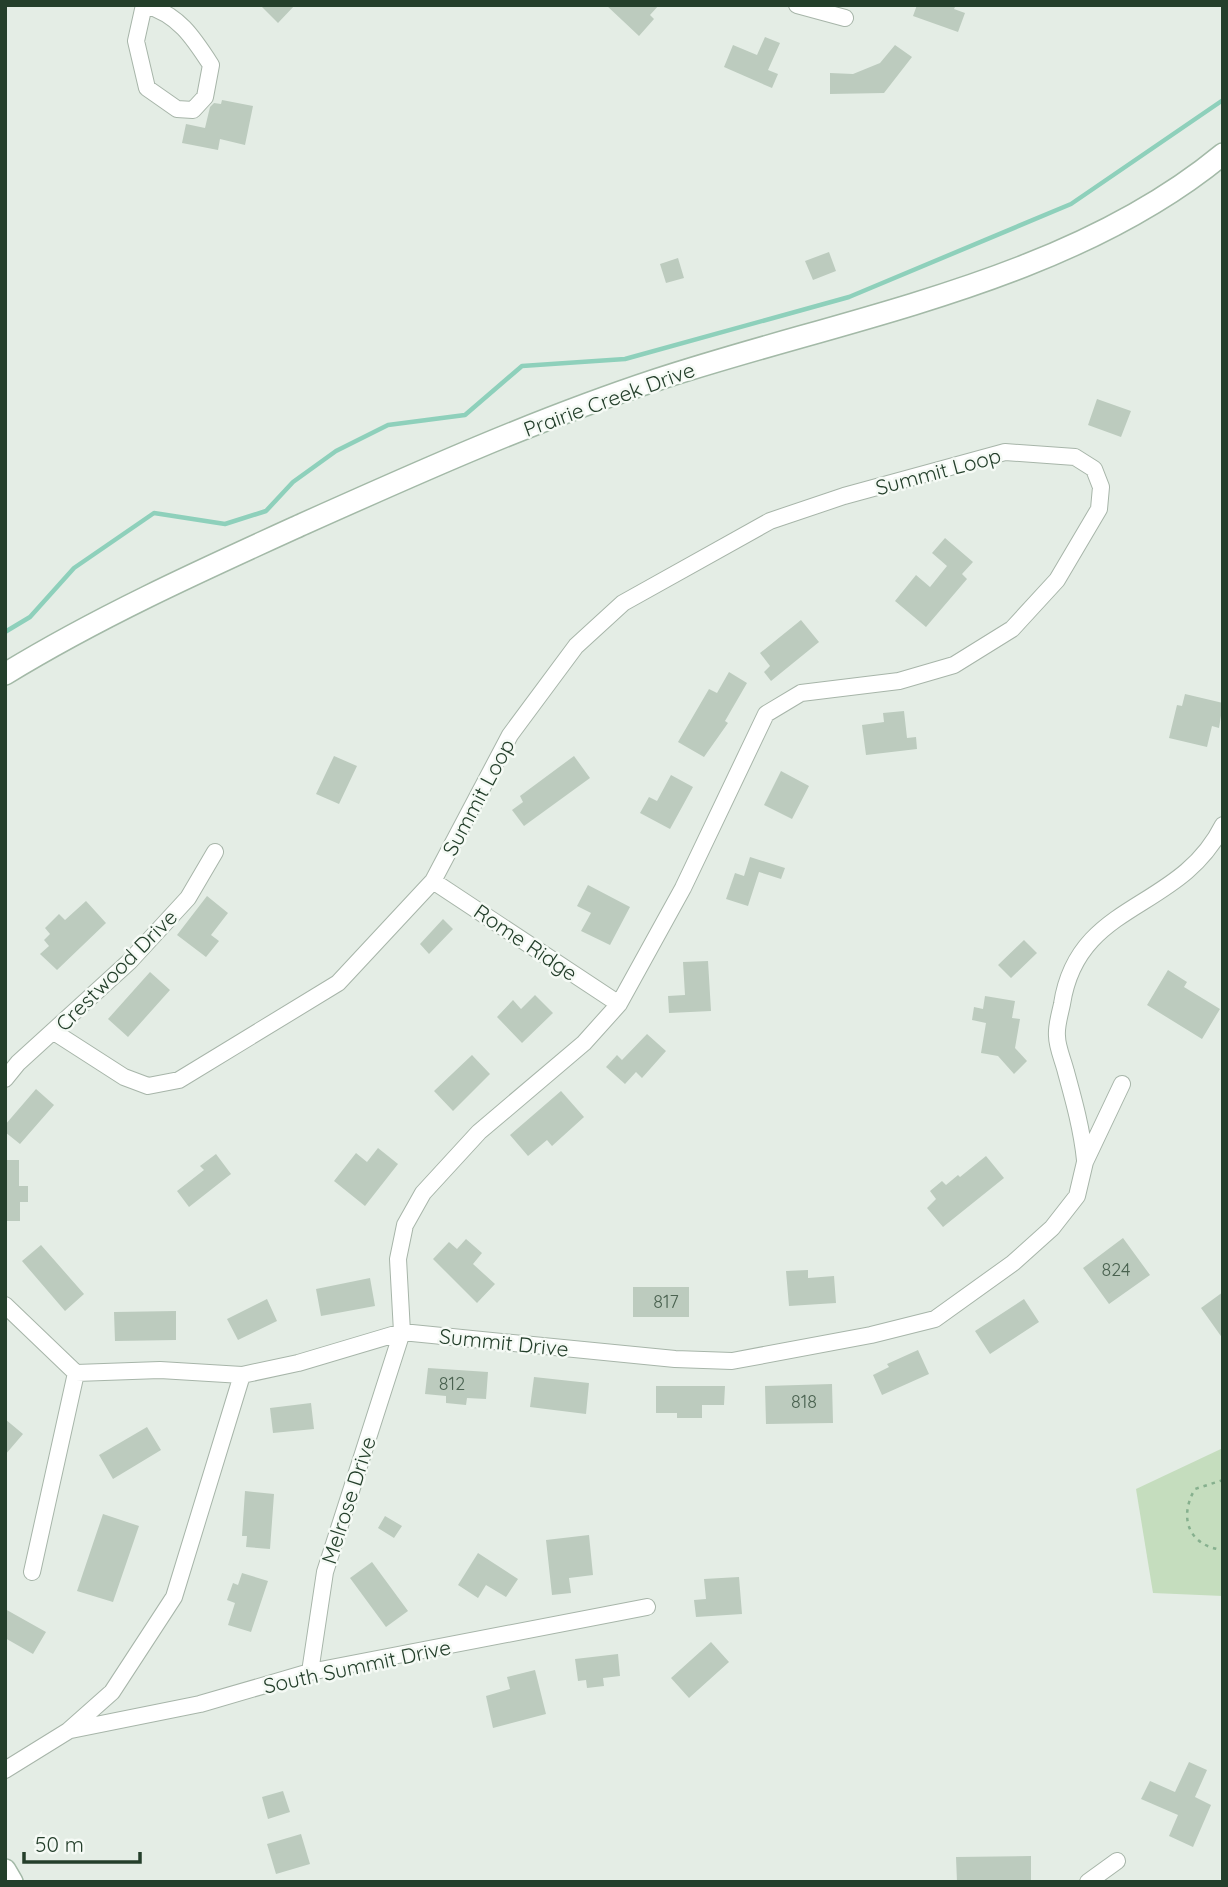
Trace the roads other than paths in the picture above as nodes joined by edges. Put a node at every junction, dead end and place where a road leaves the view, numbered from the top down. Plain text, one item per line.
1 (144, 5) edge
2 (797, 5) edge
3 (845, 18) dead end
4 (1223, 154) edge
5 (5, 674) edge
6 (1223, 825) edge
7 (215, 852) dead end
8 (433, 881) junction
9 (619, 1004) junction
10 (54, 1032) junction
11 (5, 1079) edge
12 (1122, 1084) dead end
13 (1085, 1163) junction
14 (5, 1304) edge
15 (402, 1332) junction
16 (76, 1373) junction
17 (242, 1375) junction
18 (32, 1572) dead end
19 (647, 1606) dead end
20 (310, 1672) junction
21 (68, 1731) junction
22 (5, 1770) edge
23 (1117, 1860) dead end
24 (5, 1870) edge
25 (12, 1882) edge
26 (1088, 1882) edge

1 - 1 street
2 - 3 street
4 - 5 main road, Prairie Creek Drive
6 - 13 street
7 - 10 street, Crestwood Drive
8 - 9 street, Rome Ridge
8 - 9 street, Summit Loop
8 - 10 street, Summit Loop
9 - 15 street, Summit Loop
10 - 11 street, Crestwood Drive
12 - 13 street, Summit Drive
13 - 15 street, Summit Drive
14 - 16 street
15 - 17 street, Summit Drive
15 - 20 street, Melrose Drive
16 - 17 street
16 - 18 street
17 - 21 street
19 - 20 street, South Summit Drive
20 - 21 street, South Summit Drive
21 - 22 street
23 - 26 street
24 - 25 main road

